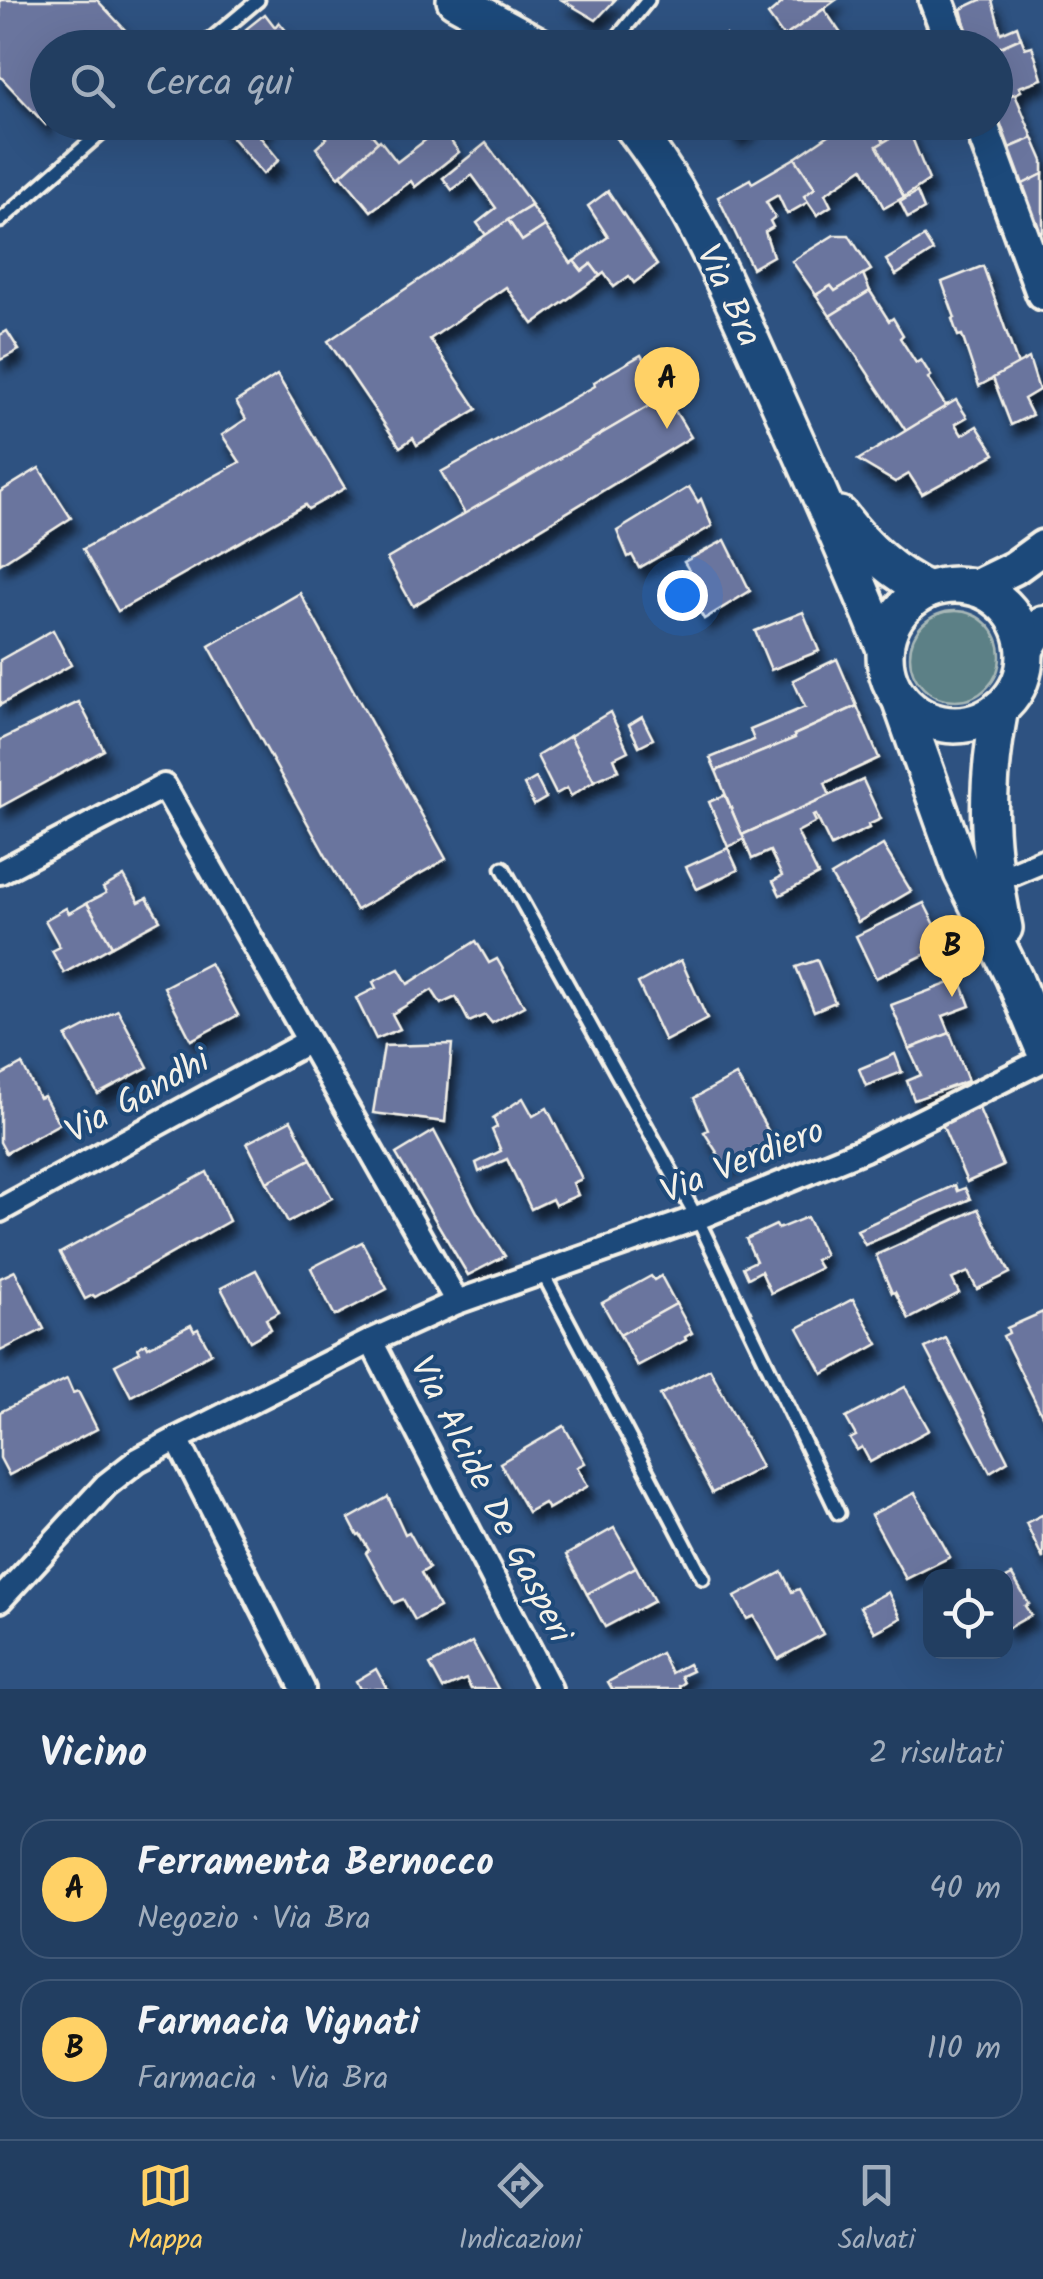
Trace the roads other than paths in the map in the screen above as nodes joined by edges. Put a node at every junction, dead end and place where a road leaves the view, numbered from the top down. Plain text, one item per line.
1 (258, 0) edge
2 (455, 0) edge
3 (648, 0) edge
4 (936, 0) edge
5 (223, 30) edge
6 (510, 30) edge
7 (624, 30) edge
8 (947, 30) edge
9 (91, 140) edge
10 (643, 140) edge
11 (987, 140) edge
12 (0, 220) edge
13 (1043, 293) edge
14 (813, 478) junction
15 (1043, 547) edge
16 (975, 587) junction
17 (928, 590) junction
18 (1034, 638) edge
19 (885, 650) junction
20 (900, 699) junction
21 (1000, 708) junction
22 (1043, 861) edge
23 (502, 868) dead end
24 (0, 872) edge
25 (982, 886) junction
26 (308, 1042) junction
27 (1043, 1048) edge
28 (1043, 1060) edge
29 (0, 1210) edge
30 (696, 1218) junction
31 (542, 1271) junction
32 (457, 1302) junction
33 (371, 1341) junction
34 (177, 1439) junction
35 (838, 1513) dead end
36 (703, 1578) dead end
37 (0, 1600) edge
38 (303, 1689) edge
39 (550, 1689) edge

1 - 5 lane
2 - 6 main road
3 - 7 lane
4 - 8 main road
9 - 12 lane
10 - 14 main road, Via Bra
11 - 13 main road
14 - 17 main road, Via Bra
14 - 19 main road, Via Bra
15 - 16 main road
16 - 17 main road
16 - 18 main road, Via Bra
17 - 19 main road
18 - 21 main road, Via Bra
19 - 20 main road, Via Bra
20 - 21 main road
20 - 25 main road, Via Bra
21 - 25 main road, Via Bra
22 - 25 street
23 - 30 lane
24 - 26 street
25 - 27 main road, Via Bra
26 - 29 street, Via Gandhi
26 - 32 street
28 - 30 street, Via Verdiero
30 - 31 street, Via Verdiero
30 - 35 lane
31 - 32 street, Via Verdiero
31 - 36 lane
32 - 33 street, Via Verdiero
33 - 34 street, Via Verdiero
33 - 39 street, Via Alcide De Gasperi
34 - 37 street, Via Verdiero
34 - 38 street

